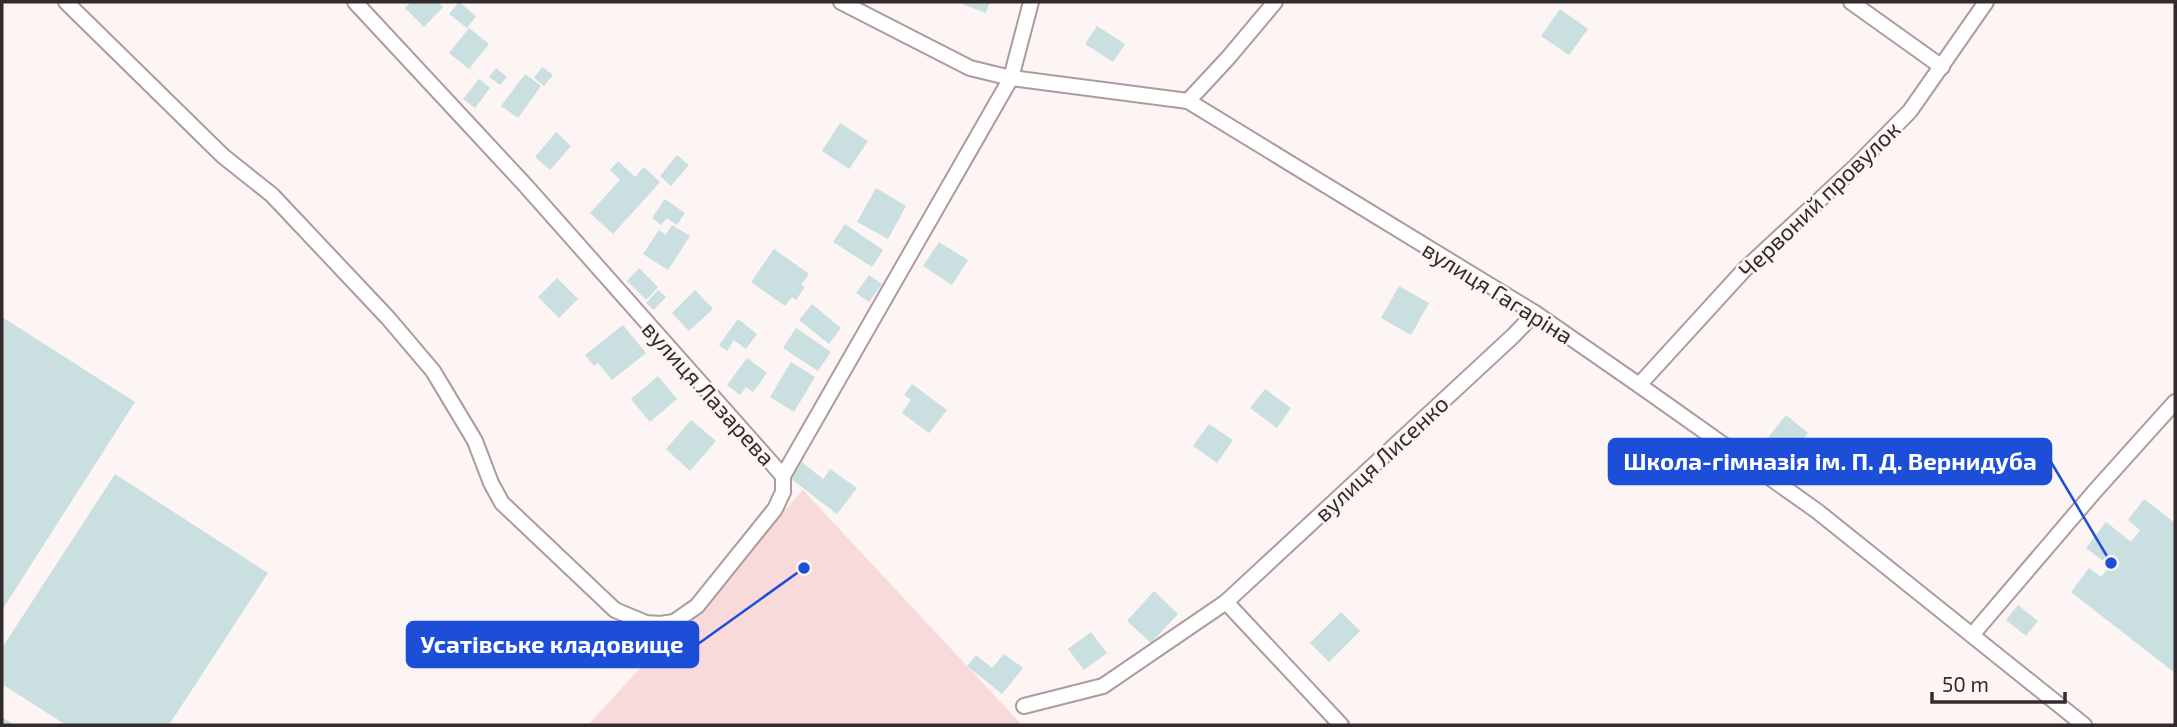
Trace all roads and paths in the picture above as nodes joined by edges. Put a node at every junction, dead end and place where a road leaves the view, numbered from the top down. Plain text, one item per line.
1 (66, 2) edge
2 (355, 2) edge
3 (841, 2) edge
4 (1031, 2) edge
5 (1275, 2) edge
6 (1851, 2) edge
7 (1986, 2) edge
8 (1942, 67) junction
9 (1011, 78) junction
10 (1188, 101) junction
11 (1535, 313) junction
12 (1639, 385) junction
13 (2175, 402) edge
14 (783, 476) junction
15 (1226, 602) junction
16 (1972, 635) junction
17 (1024, 706) dead end
18 (1342, 725) edge
19 (2084, 725) edge

1 - 14 street
2 - 14 street, вулиця Лазарева
3 - 9 street, вулиця Гагаріна
4 - 9 street, вулиця Лазарева
5 - 10 street
6 - 8 street
7 - 8 street, Червоний провулок
8 - 12 street, Червоний провулок
9 - 10 street, вулиця Гагаріна
9 - 14 street, вулиця Лазарева
10 - 11 street, вулиця Гагаріна
11 - 12 street, вулиця Гагаріна
11 - 15 street, вулиця Лисенко
12 - 16 street, вулиця Гагаріна
13 - 16 street
15 - 17 street, вулиця Лисенко
15 - 18 street
16 - 19 street, вулиця Гагаріна

